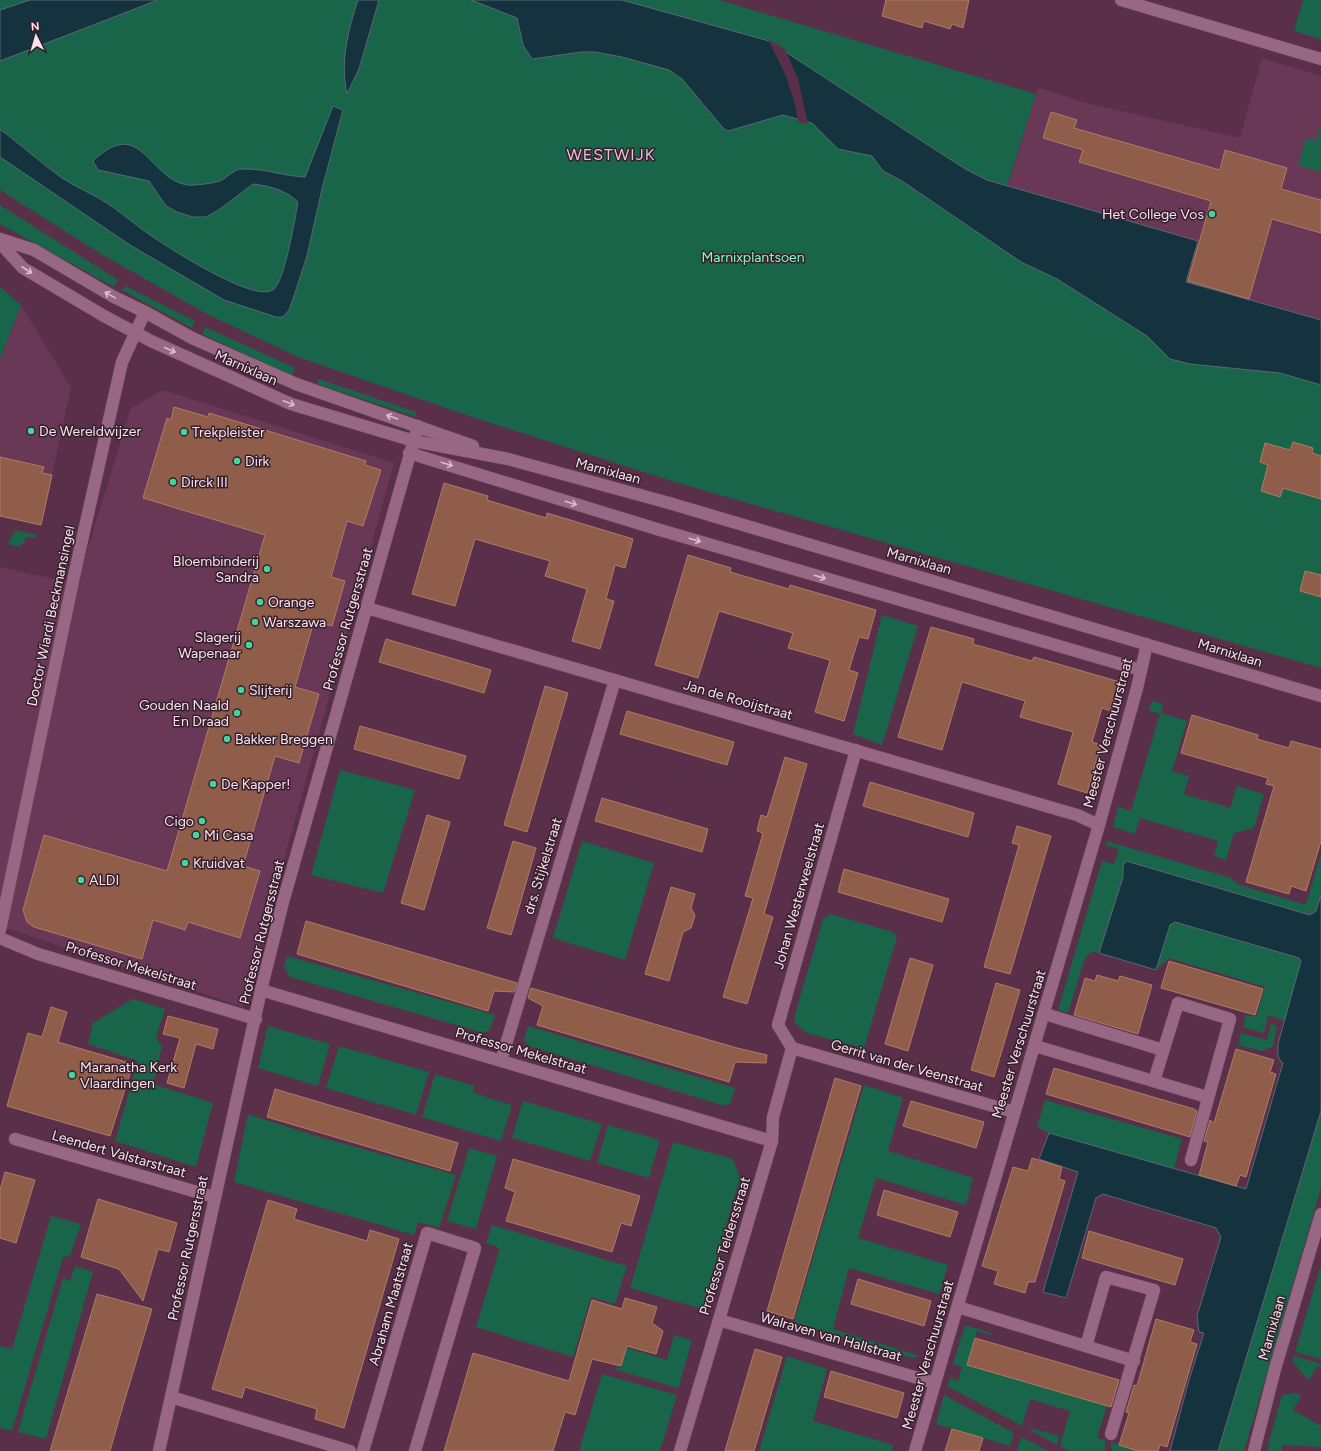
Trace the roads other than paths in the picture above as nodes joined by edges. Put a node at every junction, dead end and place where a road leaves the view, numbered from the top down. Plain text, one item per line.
1 (1121, 0) edge
2 (1321, 59) edge
3 (0, 239) edge
4 (0, 242) edge
5 (145, 312) junction
6 (136, 332) junction
7 (418, 426) junction
8 (414, 441) junction
9 (409, 453) junction
10 (508, 459) junction
11 (368, 608) junction
12 (1147, 644) junction
13 (1141, 670) junction
14 (614, 680) junction
15 (1321, 696) edge
16 (856, 750) junction
17 (1099, 825) junction
18 (0, 930) edge
19 (0, 938) edge
20 (261, 990) junction
21 (1045, 1014) junction
22 (256, 1019) junction
23 (1035, 1046) junction
24 (792, 1048) junction
25 (1163, 1050) junction
26 (502, 1061) junction
27 (1154, 1081) junction
28 (1207, 1097) junction
29 (1014, 1112) junction
30 (15, 1140) dead end
31 (772, 1141) junction
32 (1191, 1160) dead end
33 (214, 1198) junction
34 (1321, 1214) edge
35 (958, 1307) junction
36 (719, 1320) junction
37 (1086, 1346) junction
38 (1134, 1361) junction
39 (935, 1383) junction
40 (171, 1397) junction
41 (1111, 1434) dead end
42 (159, 1451) edge
43 (350, 1451) edge
44 (363, 1451) edge
45 (415, 1451) edge
46 (680, 1451) edge
47 (915, 1451) edge
48 (1254, 1451) edge

1 - 2 street
5 -> 3 street, Marnixlaan
4 -> 6 street, Marnixlaan
5 - 6 street, Doctor Wiardi Beckmansingel
7 -> 5 street, Marnixlaan
6 -> 8 street, Marnixlaan
6 - 18 street, Doctor Wiardi Beckmansingel
7 - 8 street, Professor Rutgersstraat
7 - 10 street, Marnixlaan
8 - 9 street, Professor Rutgersstraat
8 - 10 street, Marnixlaan
9 - 11 street, Professor Rutgersstraat
9 -> 13 street
10 - 12 street, Marnixlaan
11 - 14 street, Jan de Rooijstraat
11 - 20 street, Professor Rutgersstraat
12 - 13 street, Meester Verschuurstraat
12 - 15 street, Marnixlaan
13 - 17 street, Meester Verschuurstraat
14 - 16 street, Jan de Rooijstraat
14 - 26 street, drs. Stijkelstraat
16 - 17 street, Jan de Rooijstraat
16 - 24 street, Johan Westerweelstraat
17 - 21 street, Meester Verschuurstraat
19 - 22 street, Professor Mekelstraat
20 - 22 street, Professor Rutgersstraat
20 - 26 street, Professor Mekelstraat
21 - 23 street, Meester Verschuurstraat
21 - 25 street
22 - 33 street, Professor Rutgersstraat
23 - 27 street
23 - 29 street, Meester Verschuurstraat
24 - 29 street, Gerrit van der Veenstraat
24 - 31 street, Professor Teldersstraat
25 - 27 street
25 - 28 street
26 - 31 street, Professor Mekelstraat
27 - 28 street
28 - 32 street
29 - 35 street, Meester Verschuurstraat
30 - 33 street, Leendert Valstarstraat
31 - 36 street, Professor Teldersstraat
33 - 40 street, Professor Rutgersstraat
34 - 48 street, Marnixlaan
35 - 37 street
35 - 39 street, Meester Verschuurstraat
36 - 39 street, Walraven van Hallstraat
36 - 46 street, Professor Teldersstraat
37 - 38 street
37 - 38 street
38 - 41 street
39 - 47 street, Meester Verschuurstraat
40 - 42 street, Professor Rutgersstraat
40 - 43 street
44 - 45 street, Abraham Maatstraat

